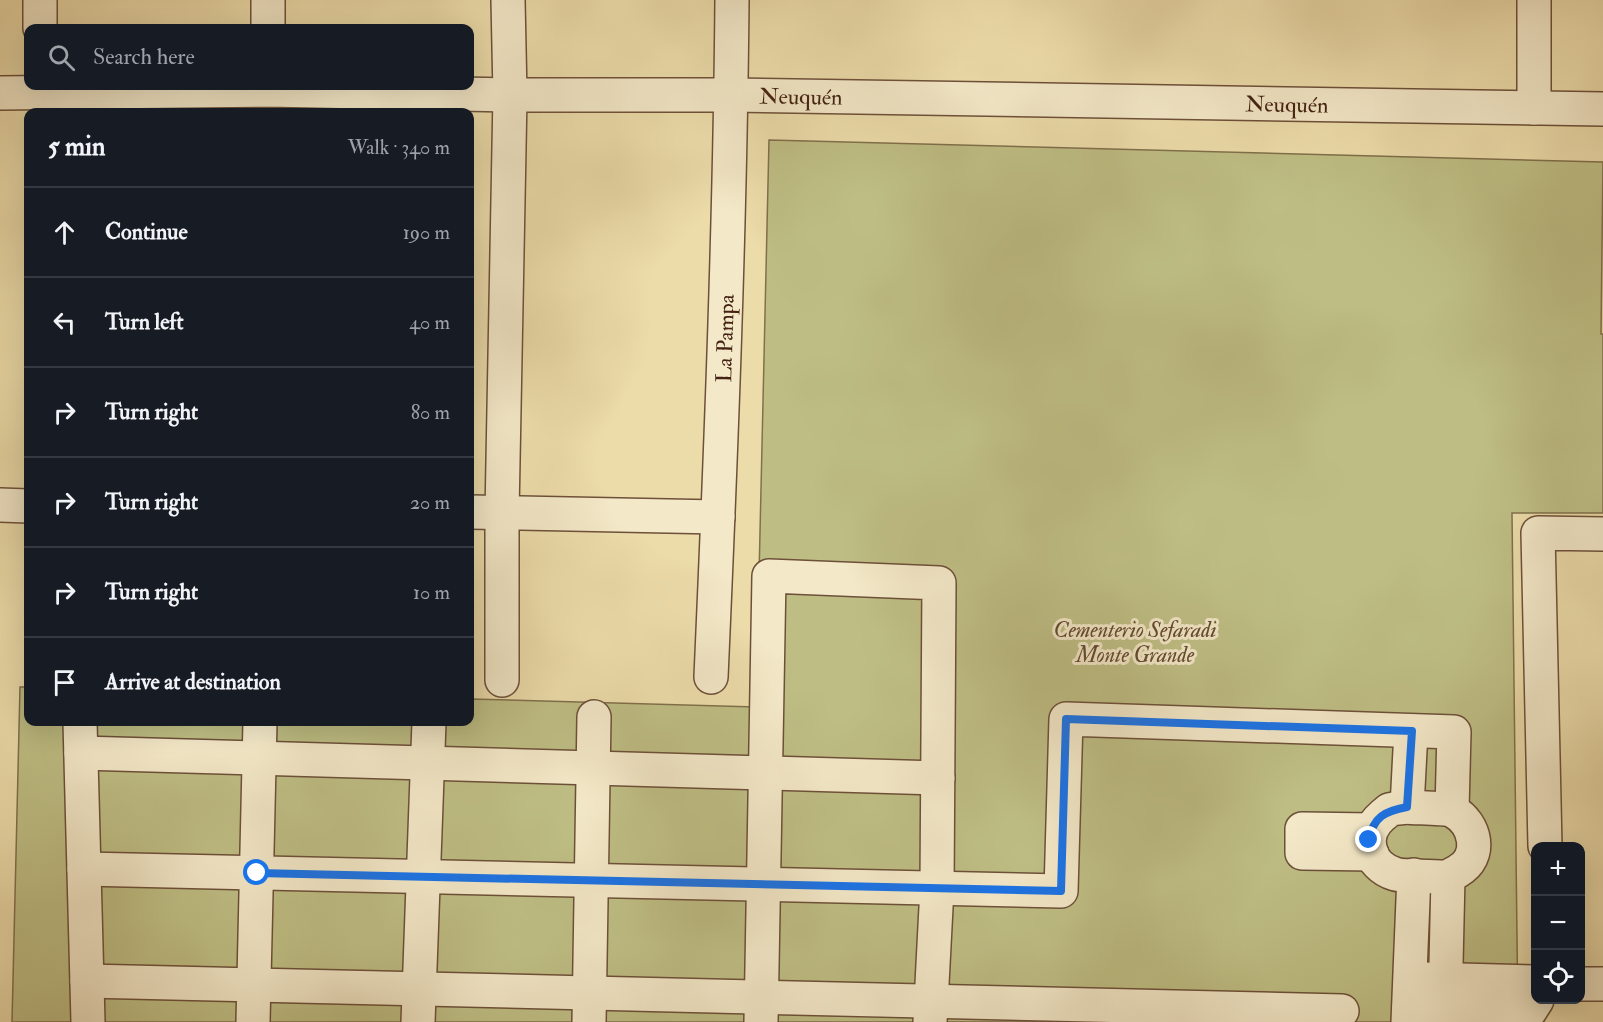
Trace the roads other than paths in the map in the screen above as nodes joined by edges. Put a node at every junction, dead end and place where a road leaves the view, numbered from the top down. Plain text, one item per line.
1 (40, 0) edge
2 (268, 0) edge
3 (508, 0) edge
4 (732, 0) edge
5 (1534, 0) edge
6 (40, 24) edge
7 (268, 24) edge
8 (0, 93) edge
9 (510, 94) junction
10 (731, 95) junction
11 (40, 96) edge
12 (268, 96) edge
13 (1534, 108) junction
14 (1603, 109) edge
15 (0, 505) edge
16 (24, 506) edge
17 (474, 512) edge
18 (502, 513) junction
19 (718, 518) junction
20 (1603, 534) edge
21 (711, 677) dead end
22 (502, 680) dead end
23 (594, 717) dead end
24 (260, 726) edge
25 (429, 726) edge
26 (1412, 731) junction
27 (81, 737) edge
28 (260, 758) junction
29 (427, 763) junction
30 (593, 767) junction
31 (766, 773) junction
32 (938, 778) junction
33 (1407, 807) junction
34 (1452, 810) junction
35 (1545, 842) edge
36 (84, 869) junction
37 (257, 873) junction
38 (1414, 875) junction
39 (423, 877) junction
40 (1448, 877) junction
41 (591, 880) junction
42 (764, 884) junction
43 (937, 888) junction
44 (87, 981) junction
45 (1531, 983) edge
46 (1585, 984) edge
47 (1603, 984) edge
48 (254, 985) junction
49 (419, 989) junction
50 (1446, 994) junction
51 (1409, 1002) edge
52 (1534, 1004) edge
53 (589, 1007) edge
54 (761, 1010) edge
55 (931, 1011) edge
56 (1342, 1011) dead end
57 (88, 1022) edge
58 (253, 1022) edge
59 (418, 1022) edge

1 - 6 street
2 - 7 street
3 - 9 street
4 - 10 street, La Pampa
5 - 13 street
8 - 11 street, Neuquén
9 - 10 street, Neuquén
9 - 12 street, Neuquén
9 - 18 street
10 - 13 street, Neuquén
10 - 19 street, La Pampa
11 - 12 street, Neuquén
13 - 14 street, Neuquén
15 - 16 street
17 - 18 street
18 - 19 street
18 - 22 street
19 - 21 street, La Pampa
20 - 35 street
23 - 30 street
24 - 28 street
25 - 29 street
26 - 33 street
26 - 34 street
26 - 43 street
27 - 28 street
27 - 36 street
28 - 29 street
28 - 37 street
29 - 30 street
29 - 39 street
30 - 31 street
30 - 41 street
31 - 32 street
31 - 32 street
31 - 42 street
32 - 43 street
33 - 34 street
33 - 38 street
34 - 40 street
36 - 37 street
36 - 44 street
37 - 39 street
37 - 48 street
38 - 40 street
38 - 51 street
39 - 41 street
39 - 49 street
40 - 50 street
41 - 42 street
41 - 53 street
42 - 43 street
42 - 54 street
43 - 55 street
44 - 48 street
44 - 57 street
45 - 50 street
46 - 47 street
48 - 49 street
48 - 58 street
49 - 53 street
49 - 59 street
50 - 51 street
50 - 52 street
53 - 54 street
54 - 55 street
55 - 56 street

